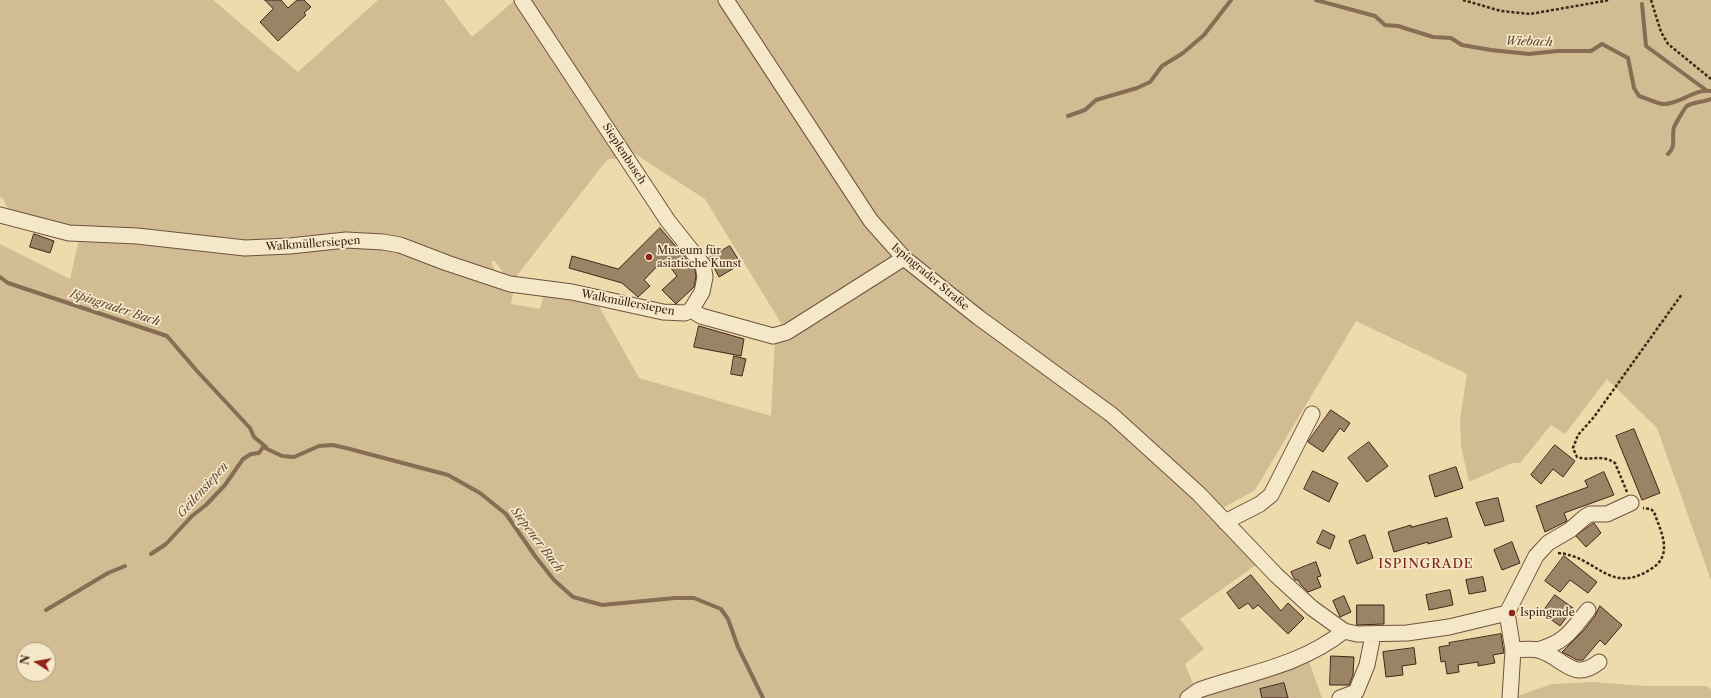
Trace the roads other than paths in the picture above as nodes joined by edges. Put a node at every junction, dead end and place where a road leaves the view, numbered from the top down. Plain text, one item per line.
1 (522, 0) edge
2 (726, 0) edge
3 (0, 215) edge
4 (904, 258) junction
5 (691, 310) junction
6 (1312, 414) dead end
7 (1631, 503) road end
8 (1225, 522) junction
9 (1588, 610) dead end
10 (1507, 613) junction
11 (1344, 631) junction
12 (1373, 635) junction
13 (1513, 650) junction
14 (1537, 650) junction
15 (1599, 662) dead end
16 (1188, 698) edge
17 (1340, 698) edge
18 (1510, 698) edge

1 - 5 street, Sieplenbusch
2 - 4 street, Ispingrader Straße
3 - 5 street, Walkmüllersiepen
4 - 5 street
4 - 8 street, Ispingrader Straße
6 - 8 street
7 - 10 street
8 - 11 street
9 - 14 street
10 - 12 street
10 - 13 street
11 - 12 street
11 - 16 street
12 - 17 street
13 - 14 street
13 - 18 street
14 - 15 street

